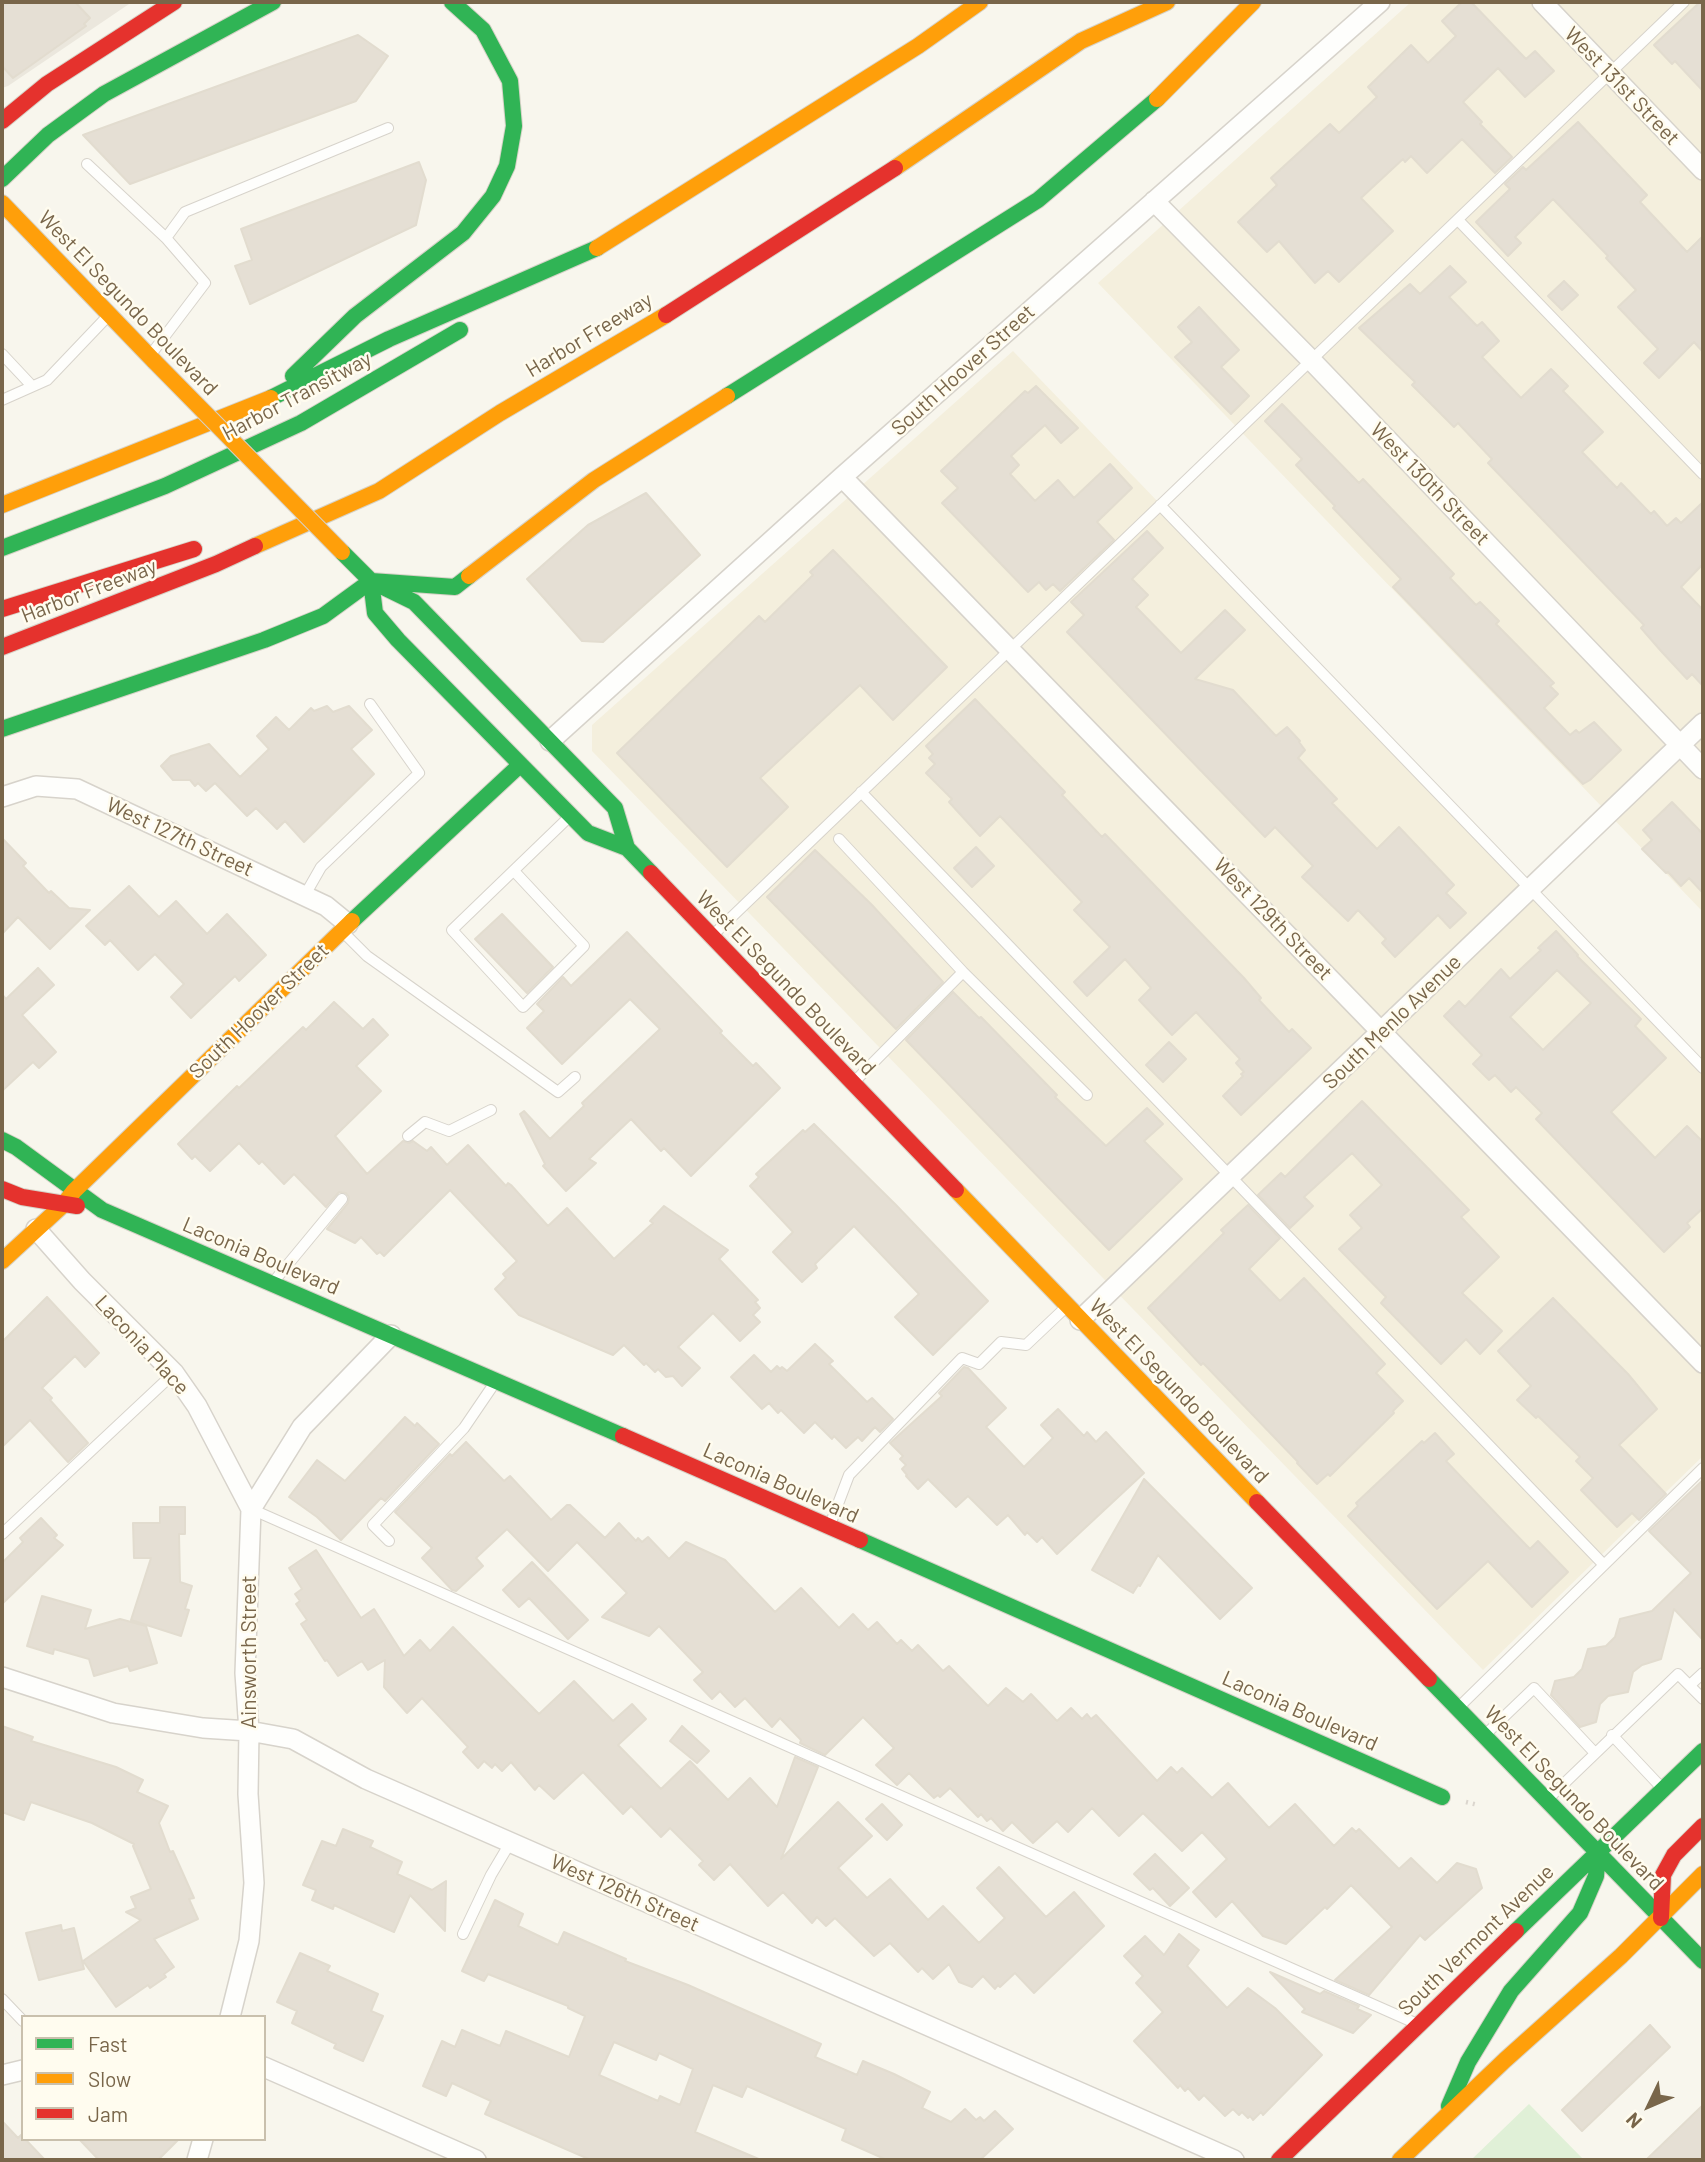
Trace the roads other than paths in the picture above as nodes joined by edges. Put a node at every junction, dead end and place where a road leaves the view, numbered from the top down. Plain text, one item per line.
1 (174, 2) edge
2 (272, 2) edge
3 (452, 2) edge
4 (980, 2) edge
5 (1167, 2) edge
6 (1253, 2) edge
7 (1380, 2) edge
8 (1542, 2) edge
9 (1684, 2) edge
10 (1111, 12) dead end
11 (1081, 41) junction
12 (1611, 74) junction
13 (2, 121) edge
14 (388, 128) dead end
15 (87, 164) dead end
16 (1703, 170) edge
17 (2, 179) edge
18 (1154, 201) junction
19 (2, 203) edge
20 (1458, 220) junction
21 (166, 238) junction
22 (596, 249) junction
23 (109, 315) junction
24 (2, 354) edge
25 (152, 359) junction
26 (1312, 361) junction
27 (32, 386) junction
28 (2, 400) edge
29 (268, 400) junction
30 (1703, 474) edge
31 (842, 477) junction
32 (379, 491) junction
33 (2, 505) edge
34 (1160, 505) junction
35 (238, 535) dead end
36 (212, 543) dead end
37 (2, 548) edge
38 (371, 581) junction
39 (2, 609) edge
40 (2, 646) edge
41 (1010, 649) junction
42 (370, 704) dead end
43 (1703, 723) edge
44 (2, 729) edge
45 (550, 741) junction
46 (1681, 745) junction
47 (520, 765) junction
48 (1703, 769) edge
49 (861, 792) junction
50 (2, 797) edge
51 (570, 816) junction
52 (839, 839) dead end
53 (627, 848) junction
54 (514, 871) junction
55 (1531, 889) junction
56 (305, 895) junction
57 (345, 927) junction
58 (711, 937) junction
59 (963, 972) junction
60 (1383, 1032) junction
61 (1703, 1068) edge
62 (575, 1077) dead end
63 (853, 1083) junction
64 (1087, 1095) dead end
65 (491, 1110) dead end
66 (408, 1136) dead end
67 (2, 1140) edge
68 (1230, 1178) junction
69 (2, 1189) edge
70 (74, 1191) junction
71 (341, 1199) dead end
72 (64, 1204) junction
73 (102, 1210) junction
74 (36, 1229) junction
75 (2, 1261) edge
76 (273, 1283) junction
77 (1073, 1313) junction
78 (391, 1335) junction
79 (1703, 1363) edge
80 (174, 1373) junction
81 (497, 1380) junction
82 (1703, 1468) edge
83 (251, 1509) junction
84 (829, 1527) junction
85 (2, 1534) edge
86 (390, 1541) dead end
87 (1604, 1565) junction
88 (1703, 1673) edge
89 (2, 1677) edge
90 (1690, 1685) junction
91 (1703, 1699) edge
92 (1458, 1708) junction
93 (249, 1731) junction
94 (1484, 1735) junction
95 (1612, 1735) junction
96 (1703, 1751) edge
97 (1594, 1752) junction
98 (1663, 1789) junction
99 (1442, 1797) dead end
100 (1547, 1800) junction
101 (1703, 1826) edge
102 (510, 1843) junction
103 (1598, 1853) junction
104 (1703, 1874) edge
105 (1661, 1918) junction
106 (463, 1934) dead end
107 (1703, 1961) edge
108 (2, 1999) edge
109 (230, 2015) edge
110 (21, 2019) edge
111 (1418, 2025) junction
112 (266, 2068) edge
113 (21, 2070) edge
114 (2, 2075) edge
115 (1444, 2117) junction
116 (202, 2141) edge
117 (197, 2160) edge
118 (476, 2160) edge
119 (1234, 2160) edge
120 (1279, 2160) edge
121 (1400, 2160) edge

1 - 13 main road
2 - 17 main road
3 - 29 main road
4 - 22 main road
5 - 11 main road, Harbor Freeway
6 - 38 main road
7 - 18 street, South Hoover Street
8 - 12 street, West 131st Street
9 - 12 lane
10 - 11 main road
11 - 32 main road, Harbor Freeway
12 - 16 street, West 131st Street
12 - 20 lane
14 - 21 lane
15 - 21 lane
18 - 26 street, West 130th Street
18 - 31 street, South Hoover Street
19 - 23 main road, West El Segundo Boulevard
20 - 26 lane
20 - 30 lane
21 - 25 lane
22 - 29 main road
22 - 37 main road, Harbor Transitway
23 - 25 main road, West El Segundo Boulevard
23 - 27 lane
24 - 27 lane
25 - 38 main road, West El Segundo Boulevard, bridge
26 - 34 lane
26 - 46 street, West 130th Street
27 - 28 lane
29 - 33 main road
31 - 41 street, West 129th Street
31 - 45 street, South Hoover Street
32 - 35 main road
32 - 40 main road, Harbor Freeway
34 - 41 lane
34 - 55 lane
36 - 39 main road
38 - 44 main road
38 - 45 main road, West El Segundo Boulevard
38 - 47 main road, West El Segundo Boulevard
41 - 49 lane
41 - 60 street, West 129th Street
42 - 56 lane
43 - 46 street, South Menlo Avenue
45 - 53 main road, West El Segundo Boulevard
46 - 48 street, West 130th Street
46 - 55 street, South Menlo Avenue
47 - 51 main road, West El Segundo Boulevard
47 - 57 main road, South Hoover Street
49 - 58 lane
49 - 68 lane
50 - 56 street, West 127th Street
51 - 53 main road, West El Segundo Boulevard
51 - 54 lane
52 - 59 lane
53 - 58 main road, West El Segundo Boulevard
54 - 54 lane
55 - 60 street, South Menlo Avenue
55 - 61 lane
56 - 57 street, West 127th Street
57 - 62 lane
57 - 70 main road, South Hoover Street
58 - 63 main road, West El Segundo Boulevard
59 - 63 lane
59 - 64 lane
60 - 68 street, South Menlo Avenue
60 - 79 street, West 129th Street
63 - 77 main road, West El Segundo Boulevard
65 - 66 lane
67 - 70 main road, Laconia Boulevard
68 - 77 street, South Menlo Avenue
68 - 87 lane
69 - 72 main road, Laconia Boulevard
70 - 72 main road, South Hoover Street
70 - 73 main road, Laconia Boulevard
71 - 76 lane
72 - 73 main road, Laconia Boulevard
72 - 74 main road, South Hoover Street
73 - 76 main road, Laconia Boulevard
74 - 75 main road, South Hoover Street
74 - 80 street, Laconia Place
76 - 78 main road, Laconia Boulevard
77 - 84 lane
77 - 92 main road, West El Segundo Boulevard
78 - 81 main road, Laconia Boulevard
78 - 83 street, Ainsworth Street
80 - 83 street, Laconia Place
80 - 85 lane
81 - 84 main road, Laconia Boulevard
81 - 86 lane
82 - 87 lane
83 - 93 street, Ainsworth Street
83 - 111 lane
84 - 99 main road, Laconia Boulevard
87 - 92 lane
88 - 90 lane
89 - 93 street, West 126th Street
90 - 91 lane
90 - 95 lane
92 - 94 main road, West El Segundo Boulevard
93 - 102 street, West 126th Street
93 - 109 street, Ainsworth Street
94 - 97 lane
94 - 100 main road, West El Segundo Boulevard
95 - 97 lane
95 - 98 lane
96 - 98 main road, South Vermont Avenue
97 - 100 lane
98 - 103 main road, South Vermont Avenue
100 - 103 main road, West El Segundo Boulevard
101 - 105 main road
102 - 106 lane
102 - 119 street, West 126th Street
103 - 105 main road, West El Segundo Boulevard
103 - 111 main road, South Vermont Avenue
103 - 115 main road
104 - 105 main road
105 - 107 main road, West El Segundo Boulevard
105 - 115 main road
108 - 110 lane
111 - 120 main road, South Vermont Avenue
112 - 118 street
113 - 114 street
115 - 121 main road
116 - 117 street

